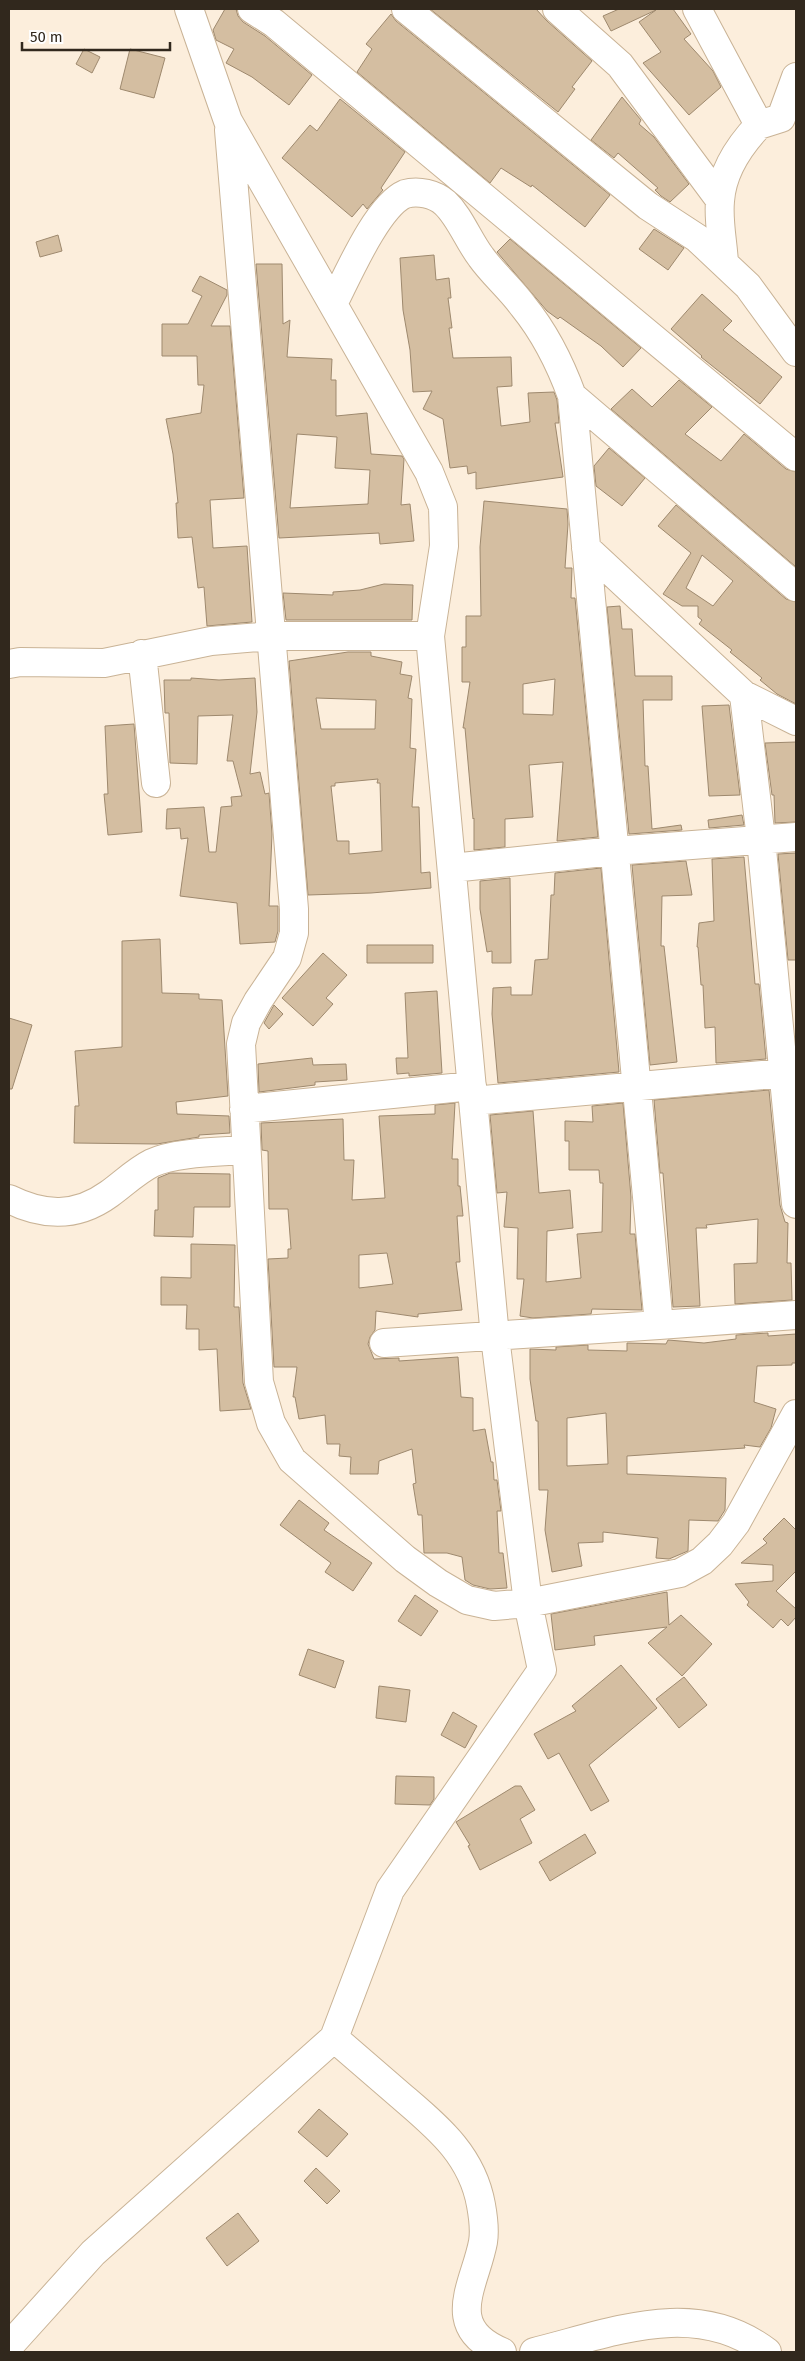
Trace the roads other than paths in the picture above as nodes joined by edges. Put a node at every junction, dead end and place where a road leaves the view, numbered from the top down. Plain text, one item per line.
1 (189, 9) edge
2 (252, 9) edge
3 (406, 9) edge
4 (557, 9) edge
5 (697, 9) edge
6 (796, 77) edge
7 (228, 121) junction
8 (759, 125) junction
9 (720, 200) junction
10 (724, 263) junction
11 (333, 304) junction
12 (796, 352) edge
13 (572, 396) junction
14 (796, 457) edge
15 (586, 548) junction
16 (796, 586) edge
17 (271, 636) junction
18 (430, 636) junction
19 (142, 654) junction
20 (9, 664) edge
21 (744, 695) junction
22 (796, 721) edge
23 (156, 783) dead end
24 (796, 837) edge
25 (761, 840) junction
26 (614, 851) junction
27 (452, 868) junction
28 (790, 1073) edge
29 (636, 1086) junction
30 (473, 1094) junction
31 (244, 1109) junction
32 (246, 1150) junction
33 (9, 1199) edge
34 (796, 1204) edge
35 (796, 1315) edge
36 (658, 1326) junction
37 (495, 1337) junction
38 (384, 1343) dead end
39 (796, 1414) edge
40 (528, 1603) junction
41 (334, 2038) junction
42 (9, 2346) edge
43 (502, 2352) edge
44 (534, 2352) edge
45 (767, 2352) edge

1 - 7 street
2 - 14 street
3 - 10 street
4 - 9 street
5 - 8 street
6 - 8 street
7 - 11 street
7 - 17 street
8 - 9 street
9 - 10 street
10 - 12 street
11 - 13 street
11 - 18 street
13 - 15 street
13 - 16 street
15 - 21 street
15 - 26 street
17 - 18 street
17 - 19 street
17 - 31 street
18 - 27 street
19 - 20 street
19 - 23 street
21 - 22 street
21 - 25 street
24 - 25 street
25 - 26 street
25 - 28 street
26 - 27 street
26 - 29 street
27 - 30 street
28 - 29 street
28 - 34 street
29 - 30 street
29 - 36 street
30 - 31 street
30 - 37 street
31 - 32 street
32 - 33 street
32 - 40 street
35 - 36 street
36 - 37 street
37 - 38 street
37 - 40 street
39 - 40 street
40 - 41 street
41 - 42 street
41 - 43 street
44 - 45 street

